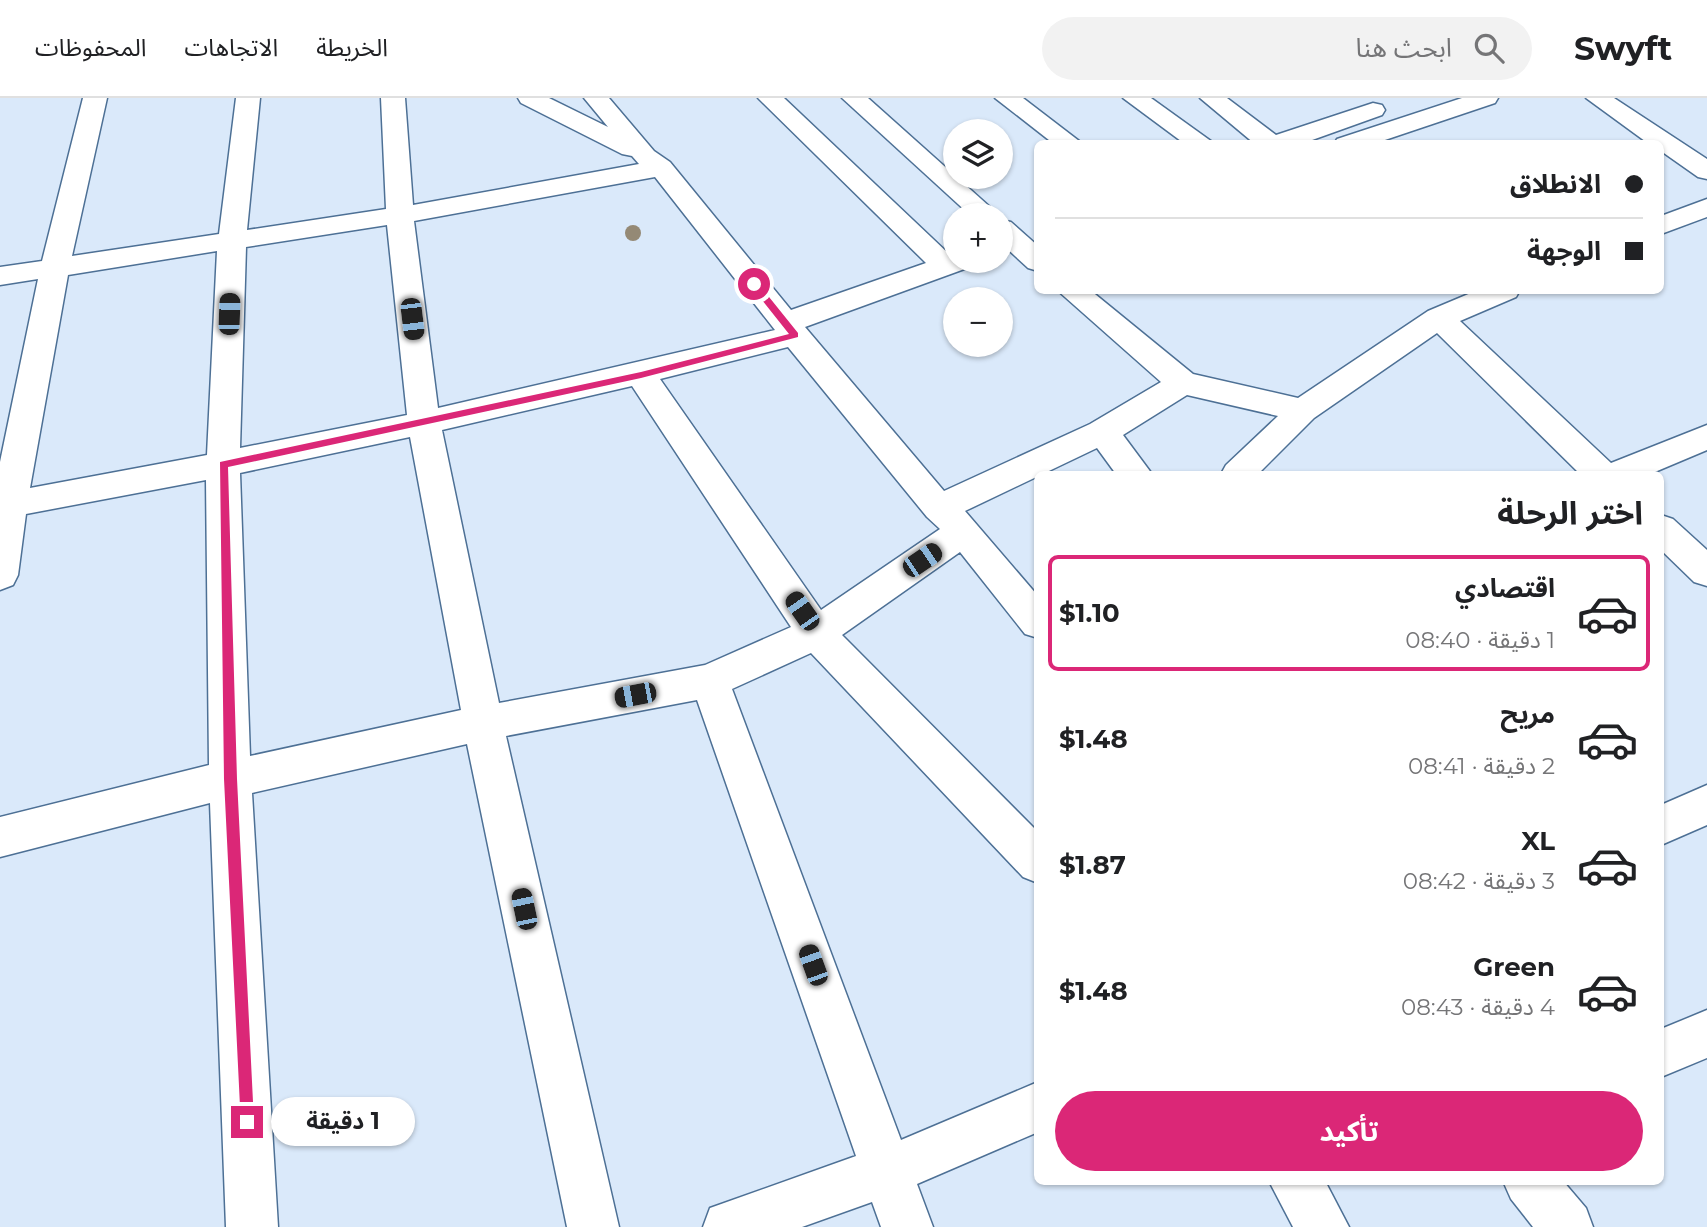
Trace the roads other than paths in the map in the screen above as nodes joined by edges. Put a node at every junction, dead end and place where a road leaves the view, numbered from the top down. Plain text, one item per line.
1 (95, 98) edge
2 (248, 98) edge
3 (393, 98) edge
4 (530, 98) edge
5 (596, 98) edge
6 (770, 98) edge
7 (853, 98) edge
8 (1007, 98) edge
9 (1135, 98) edge
10 (1212, 98) edge
11 (1486, 98) edge
12 (1598, 98) edge
13 (1406, 100) edge
14 (1440, 113) junction
15 (1065, 140) edge
16 (1197, 140) edge
17 (1268, 140) edge
18 (1285, 140) edge
19 (1358, 140) edge
20 (1661, 140) edge
21 (1664, 142) edge
22 (653, 162) junction
23 (1707, 171) edge
24 (972, 203) edge
25 (1707, 207) edge
26 (400, 215) junction
27 (1664, 225) edge
28 (1034, 228) edge
29 (232, 239) junction
30 (1016, 244) edge
31 (943, 255) edge
32 (53, 267) junction
33 (943, 267) edge
34 (0, 276) edge
35 (1077, 294) edge
36 (1496, 294) edge
37 (1439, 318) junction
38 (790, 329) junction
39 (641, 375) junction
40 (1183, 383) junction
41 (1303, 410) junction
42 (424, 424) junction
43 (1102, 432) junction
44 (1707, 437) edge
45 (223, 465) junction
46 (1034, 471) edge
47 (1035, 471) edge
48 (1133, 471) edge
49 (1241, 471) edge
50 (1598, 471) edge
51 (1624, 471) edge
52 (4, 505) edge
53 (952, 519) junction
54 (1666, 540) edge
55 (1707, 572) edge
56 (0, 575) edge
57 (1034, 618) edge
58 (816, 633) junction
59 (710, 681) junction
60 (483, 723) junction
61 (230, 779) junction
62 (1707, 804) edge
63 (1664, 824) edge
64 (0, 837) edge
65 (1034, 858) edge
66 (1707, 1034) edge
67 (1664, 1052) edge
68 (1034, 1109) edge
69 (887, 1171) junction
70 (1297, 1185) edge
71 (1532, 1185) edge
72 (252, 1227) edge
73 (593, 1227) edge
74 (729, 1227) edge
75 (907, 1227) edge
76 (1323, 1227) edge
77 (1566, 1227) edge

1 - 32 street
2 - 29 street
3 - 26 street
4 - 22 street
5 - 22 street
6 - 31 street
7 - 24 street
8 - 15 street
9 - 16 street
10 - 17 street
11 - 14 street
12 - 20 street
13 - 14 street
13 - 18 street
14 - 19 street
21 - 23 street
22 - 26 street
22 - 38 street
25 - 27 street
26 - 29 street
26 - 42 street
28 - 30 street
29 - 32 street
29 - 45 street
32 - 34 street
32 - 52 street
33 - 38 street
35 - 40 street
36 - 37 street
37 - 41 street
37 - 50 street
38 - 39 street
38 - 53 street
39 - 42 street
39 - 58 street
40 - 41 street
40 - 43 street
41 - 49 street
42 - 45 street
42 - 60 street
43 - 47 street
43 - 48 street
44 - 51 street
45 - 52 street
45 - 61 street
46 - 53 street
52 - 56 street
53 - 57 street
53 - 58 street
54 - 55 street
58 - 59 street
58 - 65 street
59 - 60 street
59 - 69 street
60 - 61 street
60 - 73 street
61 - 64 street
61 - 72 street
62 - 63 street
66 - 67 street
68 - 69 street
69 - 74 street
69 - 75 street
70 - 76 street
71 - 77 street

